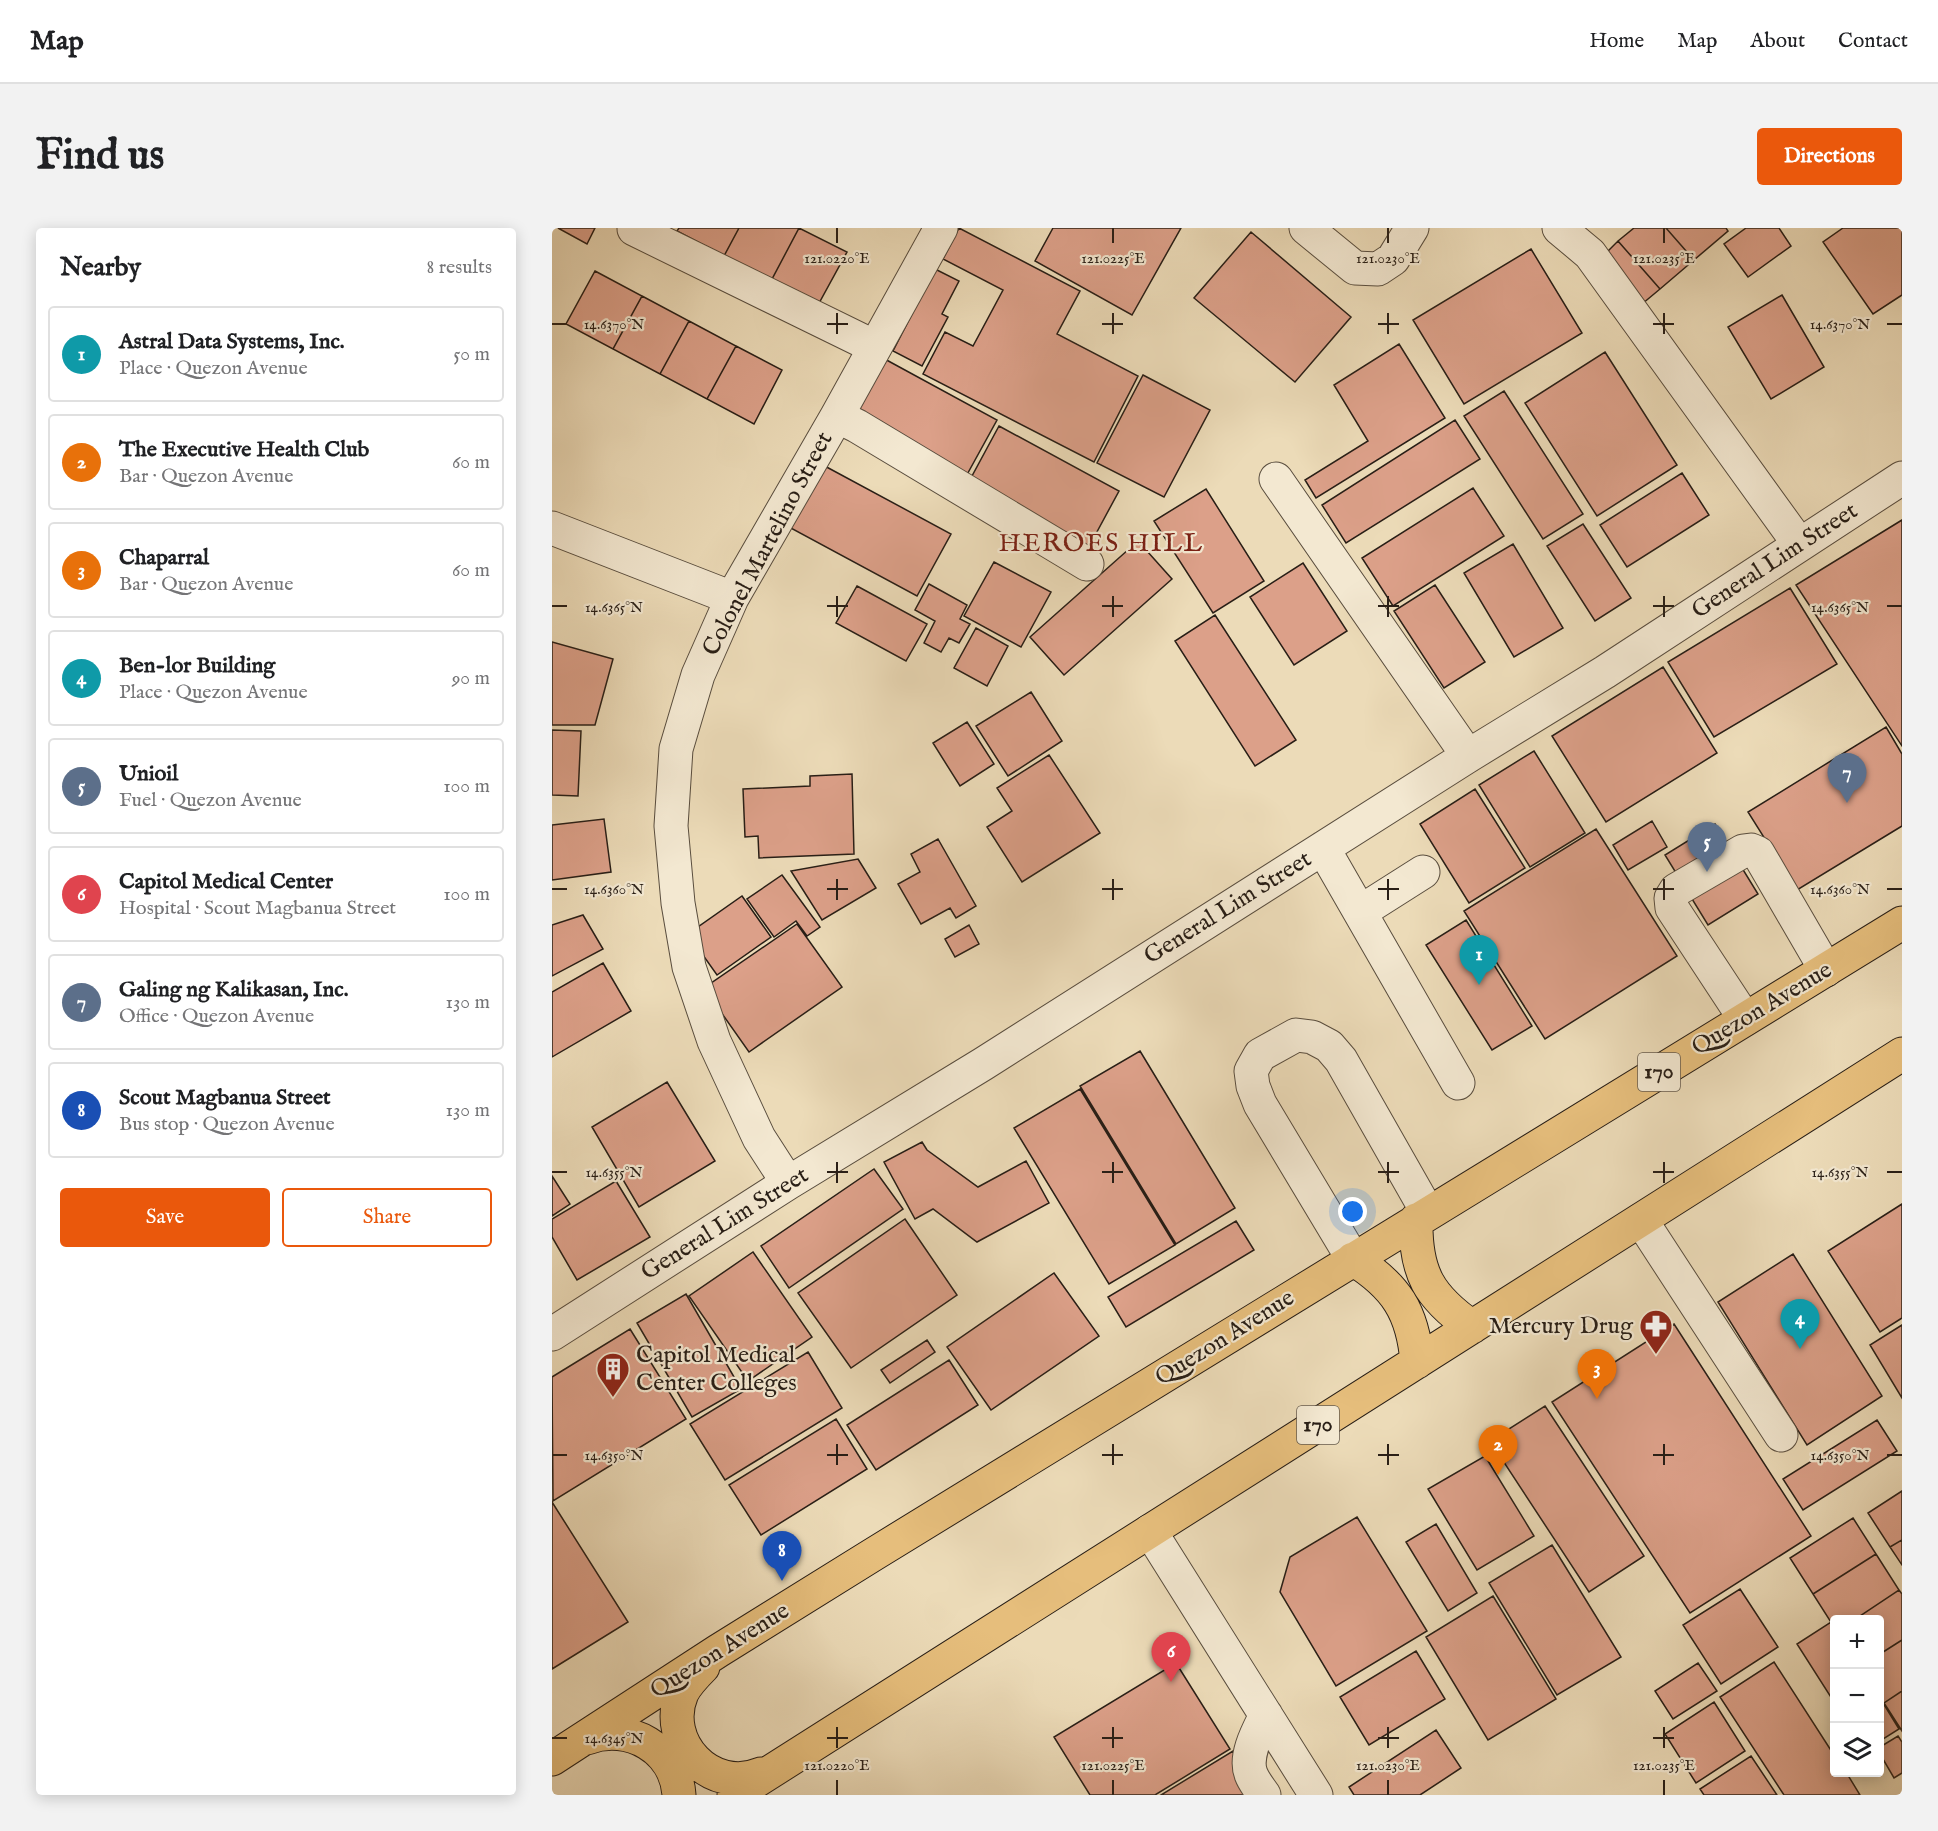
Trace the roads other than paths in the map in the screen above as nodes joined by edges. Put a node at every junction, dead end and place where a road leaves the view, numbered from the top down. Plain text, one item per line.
1 (941, 228) edge
2 (1306, 228) edge
3 (1412, 228) edge
4 (1559, 228) edge
5 (634, 229) edge
6 (875, 347) junction
7 (837, 416) junction
8 (1276, 478) dead end
9 (1902, 478) edge
10 (552, 528) edge
11 (1799, 544) junction
12 (1088, 564) dead end
13 (732, 598) junction
14 (1468, 756) junction
15 (1323, 848) junction
16 (1424, 872) dead end
17 (1360, 912) junction
18 (1902, 923) edge
19 (1826, 970) junction
20 (1745, 1019) junction
21 (1902, 1054) edge
22 (1458, 1083) dead end
23 (788, 1183) junction
24 (1422, 1217) junction
25 (1641, 1220) junction
26 (1353, 1259) junction
27 (1472, 1327) junction
28 (552, 1334) edge
29 (1417, 1362) junction
30 (1781, 1435) dead end
31 (1150, 1531) junction
32 (718, 1651) junction
33 (1266, 1715) junction
34 (581, 1740) junction
35 (552, 1759) edge
36 (787, 1761) junction
37 (679, 1795) edge
38 (734, 1795) edge
39 (1264, 1795) edge
40 (1316, 1795) edge

1 - 6 street, Colonel Martelino Street
2 - 3 street
4 - 11 street
5 - 6 street
6 - 7 street, Colonel Martelino Street
7 - 12 street
7 - 13 street, Colonel Martelino Street
8 - 14 street
9 - 11 street, General Lim Street
10 - 13 street
11 - 14 street, General Lim Street
13 - 23 street, Colonel Martelino Street
14 - 15 street, General Lim Street
15 - 17 street
15 - 23 street, General Lim Street
16 - 17 street
17 - 22 street
18 - 19 main road, Quezon Avenue / 170
19 - 20 main road, Quezon Avenue / 170
19 - 20 street
20 - 24 main road, Quezon Avenue / 170
21 - 25 main road, 170
23 - 28 street, General Lim Street
24 - 26 main road, Quezon Avenue / 170
24 - 26 street
24 - 27 main road
25 - 27 main road, 170
25 - 30 street
26 - 29 main road
26 - 32 main road, Quezon Avenue / 170
27 - 29 main road, 170
29 - 31 main road, 170
31 - 33 street
31 - 36 main road, 170
32 - 34 main road, Quezon Avenue / 170
32 - 36 main road
33 - 39 street
33 - 40 street
34 - 35 main road, Quezon Avenue / 170
34 - 37 main road
36 - 38 main road, 170

